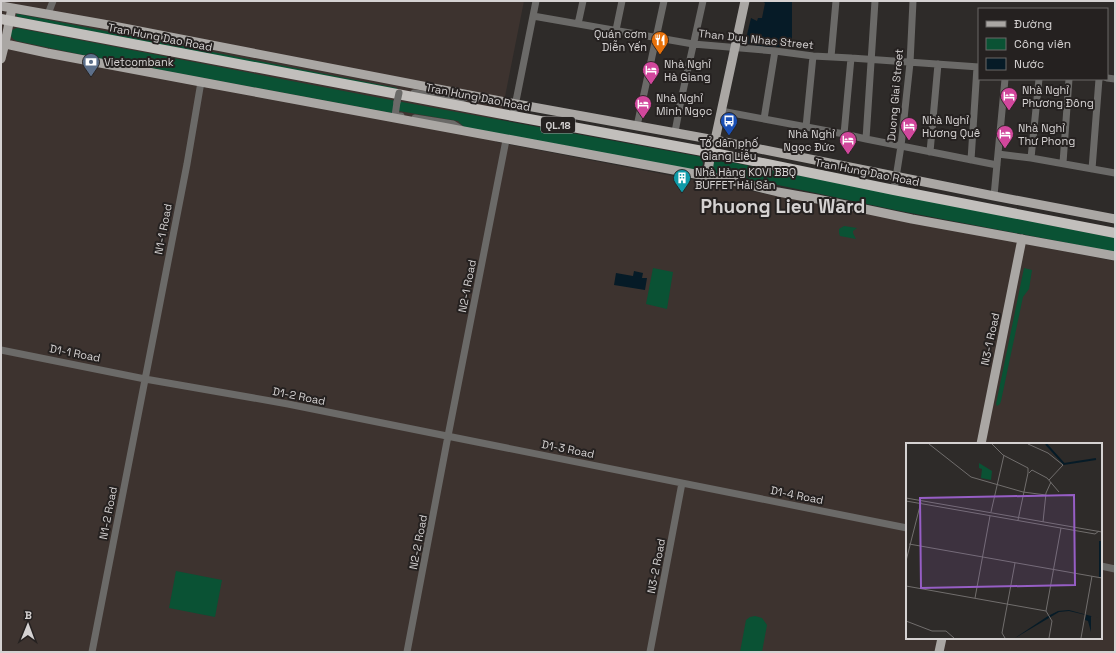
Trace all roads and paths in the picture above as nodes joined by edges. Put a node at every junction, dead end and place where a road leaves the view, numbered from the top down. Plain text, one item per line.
1 (53, 1) edge
2 (536, 1) edge
3 (583, 1) edge
4 (622, 1) edge
5 (664, 1) edge
6 (703, 1) edge
7 (745, 1) edge
8 (836, 1) edge
9 (876, 1) edge
10 (914, 1) edge
11 (1, 6) edge
12 (12, 8) junction
13 (48, 14) junction
14 (533, 16) junction
15 (5, 20) edge
16 (578, 24) junction
17 (616, 30) junction
18 (655, 37) junction
19 (3, 43) edge
20 (693, 44) junction
21 (734, 48) junction
22 (775, 51) junction
23 (813, 56) junction
24 (831, 57) junction
25 (850, 58) junction
26 (1, 59) edge
27 (871, 60) junction
28 (910, 63) junction
29 (938, 64) junction
30 (978, 67) edge
31 (1005, 80) edge
32 (1039, 80) edge
33 (1069, 80) edge
34 (1099, 80) edge
35 (201, 82) junction
36 (474, 95) junction
37 (516, 104) junction
38 (721, 111) junction
39 (513, 116) junction
40 (764, 119) junction
41 (637, 126) junction
42 (806, 127) junction
43 (466, 131) junction
44 (675, 132) junction
45 (844, 134) junction
46 (866, 139) junction
47 (506, 140) junction
48 (716, 140) junction
49 (901, 146) junction
50 (930, 152) junction
51 (711, 153) junction
52 (998, 154) junction
53 (1032, 158) junction
54 (971, 160) junction
55 (1063, 163) junction
56 (997, 165) junction
57 (1092, 169) junction
58 (1115, 173) edge
59 (707, 176) junction
60 (898, 176) junction
61 (894, 190) junction
62 (994, 196) junction
63 (1115, 219) edge
64 (1115, 234) edge
65 (1022, 239) junction
66 (1115, 256) edge
67 (1, 350) edge
68 (145, 379) junction
69 (448, 436) junction
70 (981, 443) edge
71 (682, 483) junction
72 (906, 528) edge
73 (1102, 566) edge
74 (1115, 569) edge
75 (942, 639) edge
76 (92, 652) edge
77 (407, 652) edge
78 (650, 652) edge
79 (939, 652) edge

1 - 13 street
2 - 14 street
3 - 16 street
4 - 17 street
5 - 18 street
6 - 20 street
7 - 21 main road
8 - 24 street
9 - 27 street
10 - 28 street, Duong Giai Street
11 - 12 main road, Tran Hung Dao Road
12 - 13 main road, Tran Hung Dao Road
12 - 15 main road
13 - 36 main road, Tran Hung Dao Road
14 - 16 street, Than Duy Nhac Street
14 - 37 street
15 - 19 main road
15 - 39 highway, Tran Hung Dao Road / QL.18
16 - 17 street, Than Duy Nhac Street
17 - 18 street, Than Duy Nhac Street
18 - 20 street, Than Duy Nhac Street
18 - 41 street
19 - 26 main road
19 - 35 main road
20 - 21 street, Than Duy Nhac Street
20 - 44 street
21 - 22 street, Than Duy Nhac Street
21 - 38 main road
22 - 23 street, Than Duy Nhac Street
22 - 40 street
23 - 24 street, Than Duy Nhac Street
23 - 42 street
24 - 25 street, Than Duy Nhac Street
25 - 27 street, Than Duy Nhac Street
25 - 45 street
27 - 28 street, Than Duy Nhac Street
27 - 46 street
28 - 29 street, Than Duy Nhac Street
28 - 49 street, Duong Giai Street
29 - 30 street, Than Duy Nhac Street
29 - 50 street
30 - 54 street
31 - 52 street
32 - 53 street
33 - 55 street
34 - 57 street
35 - 43 main road
35 - 68 street, N1-1 Road
36 - 37 main road, Tran Hung Dao Road
36 - 43 street, bridge
37 - 39 street
37 - 41 main road, Tran Hung Dao Road
38 - 40 street
38 - 48 main road
39 - 51 highway, Tran Hung Dao Road / QL.18
40 - 42 street
41 - 44 main road, Tran Hung Dao Road
42 - 45 street
43 - 47 main road
44 - 48 main road, Tran Hung Dao Road
45 - 46 street
46 - 49 street
47 - 59 main road
47 - 69 street, N2-1 Road
48 - 51 main road
48 - 60 main road, Tran Hung Dao Road
49 - 50 street
49 - 60 street, Duong Giai Street
50 - 54 street
51 - 59 main road
51 - 61 highway, Tran Hung Dao Road / QL.18
52 - 53 street
52 - 56 street
53 - 55 street
54 - 56 street
55 - 57 street
56 - 62 street
57 - 58 street
59 - 65 main road
60 - 61 street, Duong Giai Street
60 - 62 main road, Tran Hung Dao Road
61 - 64 highway, Tran Hung Dao Road / QL.18
62 - 63 main road, Tran Hung Dao Road
65 - 66 main road
65 - 70 main road, N3-1 Road
67 - 68 street, D1-1 Road
68 - 69 street, D1-2 Road
68 - 76 street, N1-2 Road
69 - 71 street, D1-3 Road
69 - 77 street, N2-2 Road
71 - 72 street, D1-4 Road
71 - 78 street, N3-2 Road
73 - 74 street
75 - 79 main road

